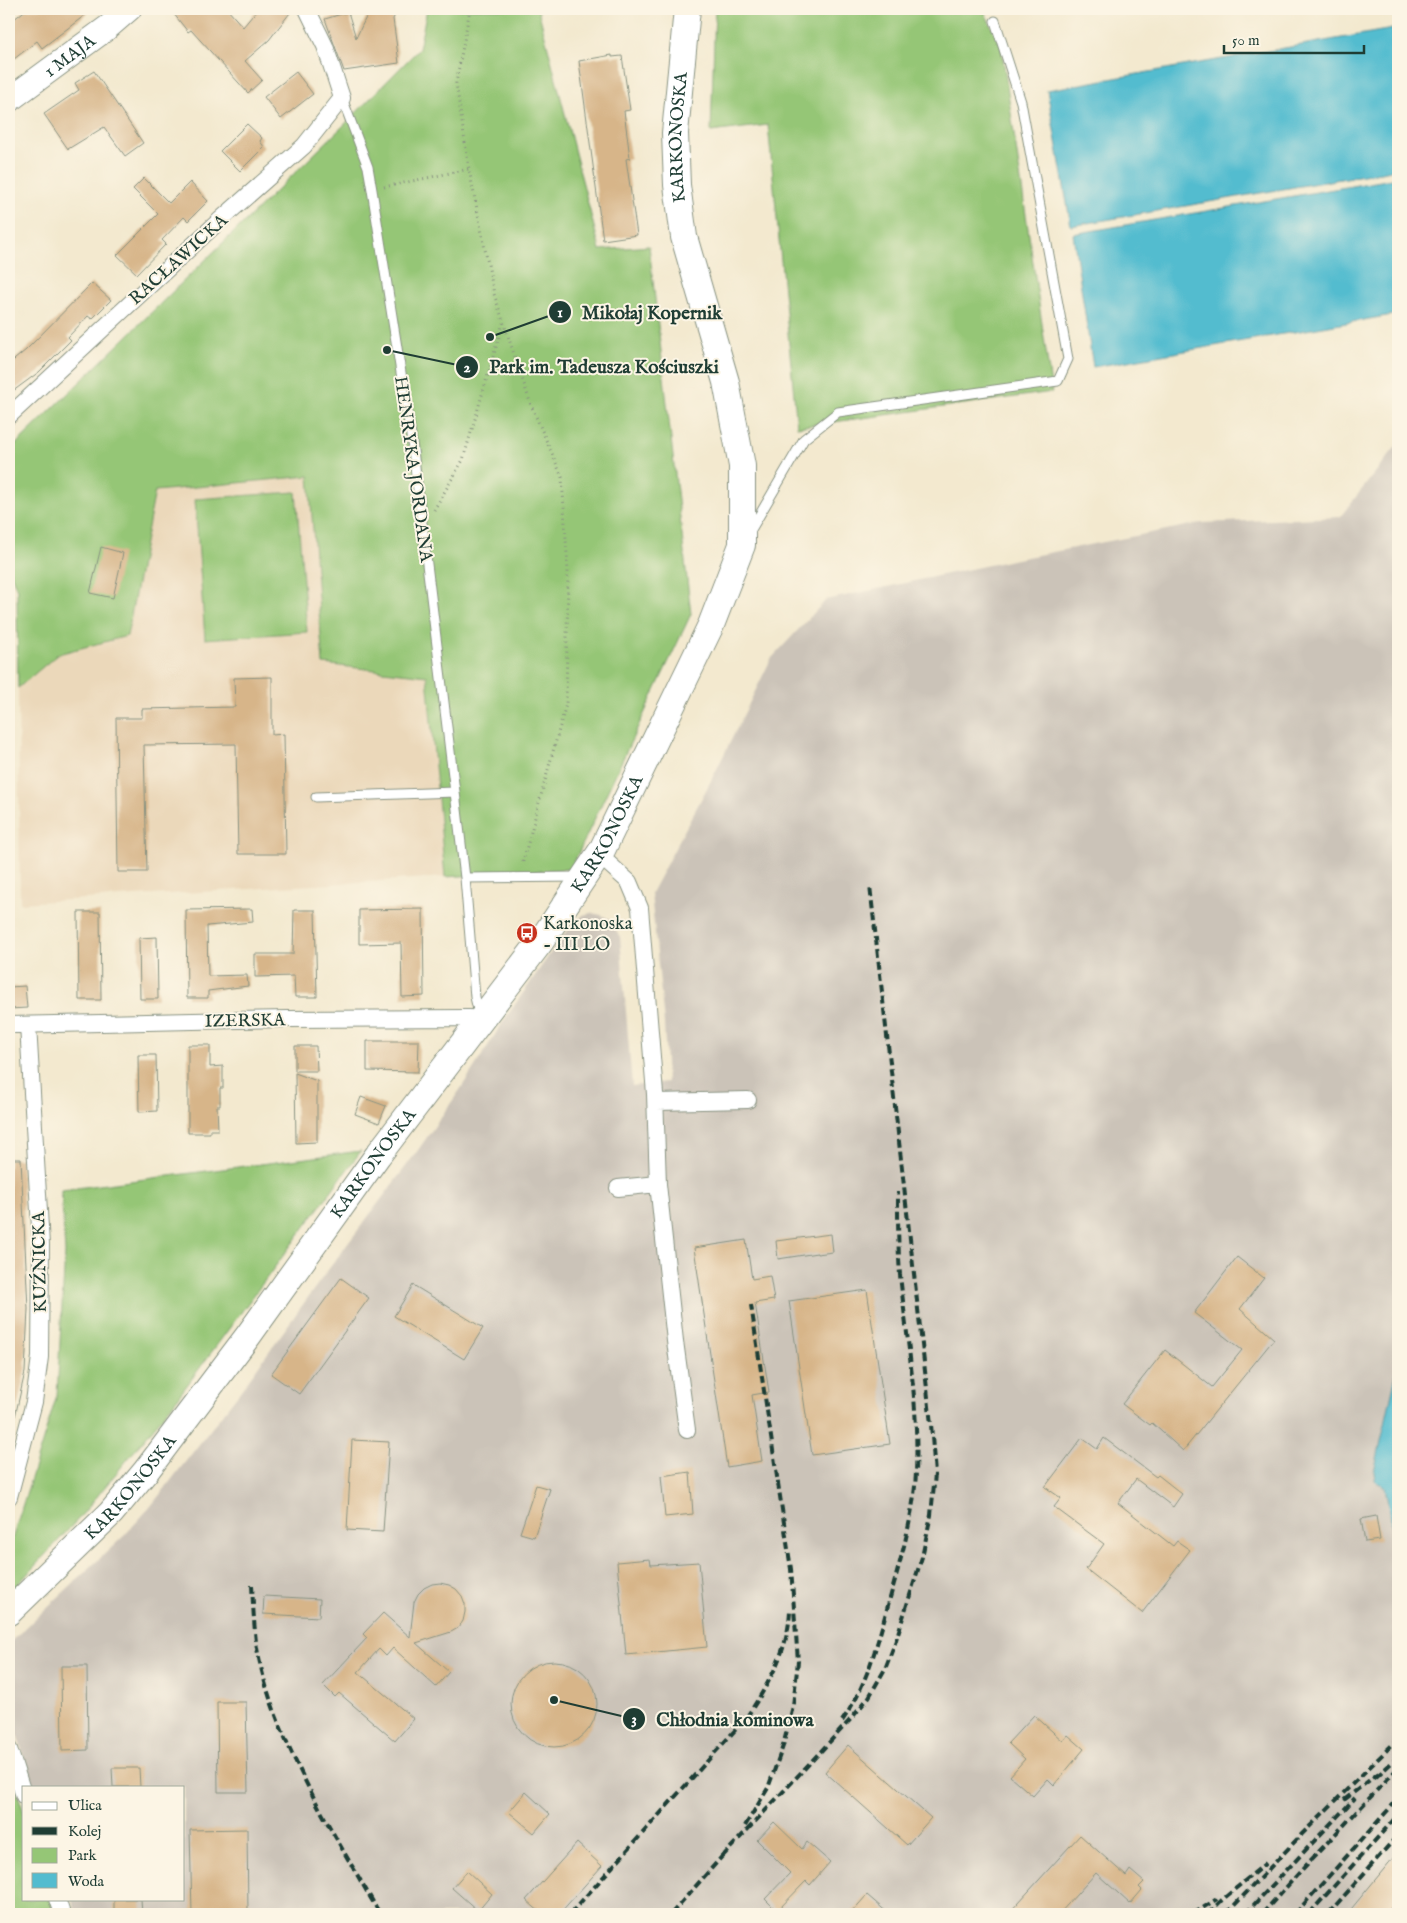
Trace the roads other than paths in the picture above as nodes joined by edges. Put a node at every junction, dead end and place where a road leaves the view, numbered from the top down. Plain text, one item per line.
1 (307, 9) edge
2 (688, 9) edge
3 (122, 11) edge
4 (995, 21) dead end
5 (342, 98) junction
6 (9, 100) edge
7 (9, 416) edge
8 (742, 545) junction
9 (455, 792) junction
10 (316, 797) dead end
11 (599, 855) junction
12 (584, 877) junction
13 (465, 878) junction
14 (480, 1022) junction
15 (9, 1025) edge
16 (28, 1025) junction
17 (748, 1100) dead end
18 (656, 1102) junction
19 (658, 1184) junction
20 (618, 1188) dead end
21 (687, 1430) dead end
22 (9, 1497) edge
23 (9, 1612) edge
24 (9, 1749) edge
25 (22, 1790) edge
26 (57, 1900) edge
27 (62, 1914) edge

1 - 5 street, HENRYKA JORDANA
2 - 8 main road, KARKONOSKA
3 - 6 street, 1 MAJA
4 - 8 lane
5 - 7 street, RACŁAWICKA
5 - 9 lane, HENRYKA JORDANA
8 - 11 main road, KARKONOSKA
9 - 10 lane
9 - 13 lane, HENRYKA JORDANA
11 - 12 main road, KARKONOSKA
11 - 18 street
12 - 13 lane
12 - 14 main road, KARKONOSKA
13 - 14 lane, HENRYKA JORDANA
14 - 16 street, IZERSKA
14 - 23 main road, KARKONOSKA
15 - 16 street, IZERSKA
16 - 22 street, KUŹNICKA
17 - 18 street
18 - 19 street
19 - 20 street
19 - 21 street
24 - 25 street
26 - 27 street

